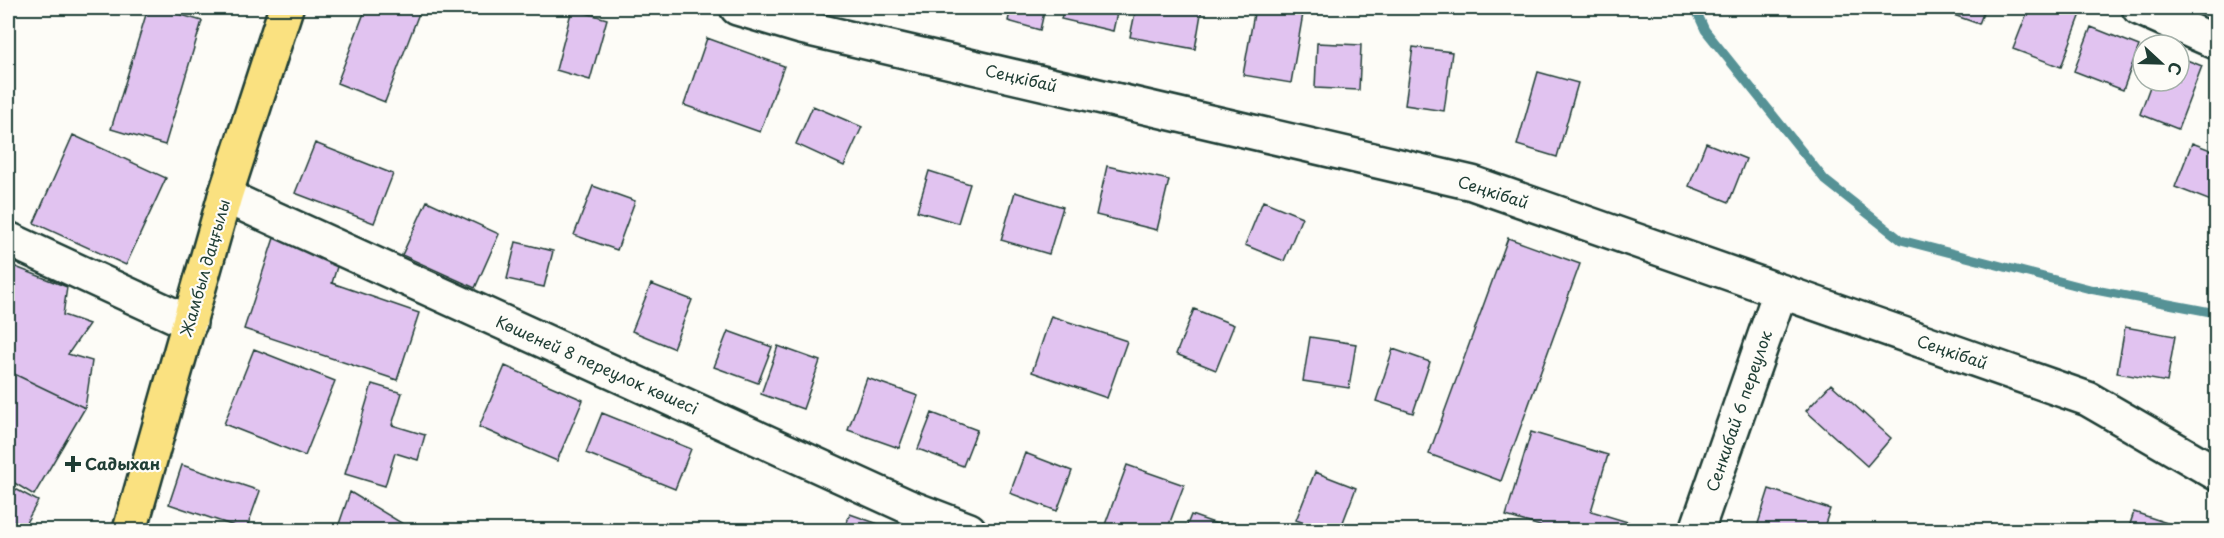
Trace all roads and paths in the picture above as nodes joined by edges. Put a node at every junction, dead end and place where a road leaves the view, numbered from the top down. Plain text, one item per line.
1 (286, 8) edge
2 (737, 8) edge
3 (2139, 8) edge
4 (2217, 42) edge
5 (225, 196) junction
6 (8, 239) edge
7 (1780, 291) junction
8 (190, 323) junction
9 (2217, 473) edge
10 (906, 519) edge
11 (130, 531) edge
12 (969, 531) edge
13 (1697, 531) edge

1 - 5 main road, Жамбыл даңғылы
2 - 7 street, Сеңкібай
3 - 4 street
5 - 8 main road, Жамбыл даңғылы
5 - 10 street, Көшеней 8 переулок көшесі
6 - 8 street
7 - 9 street, Сеңкібай
7 - 13 street, Сенкибай 6 переулок
8 - 11 main road, Жамбыл даңғылы
10 - 12 street, Көшеней 8 переулок көшесі

